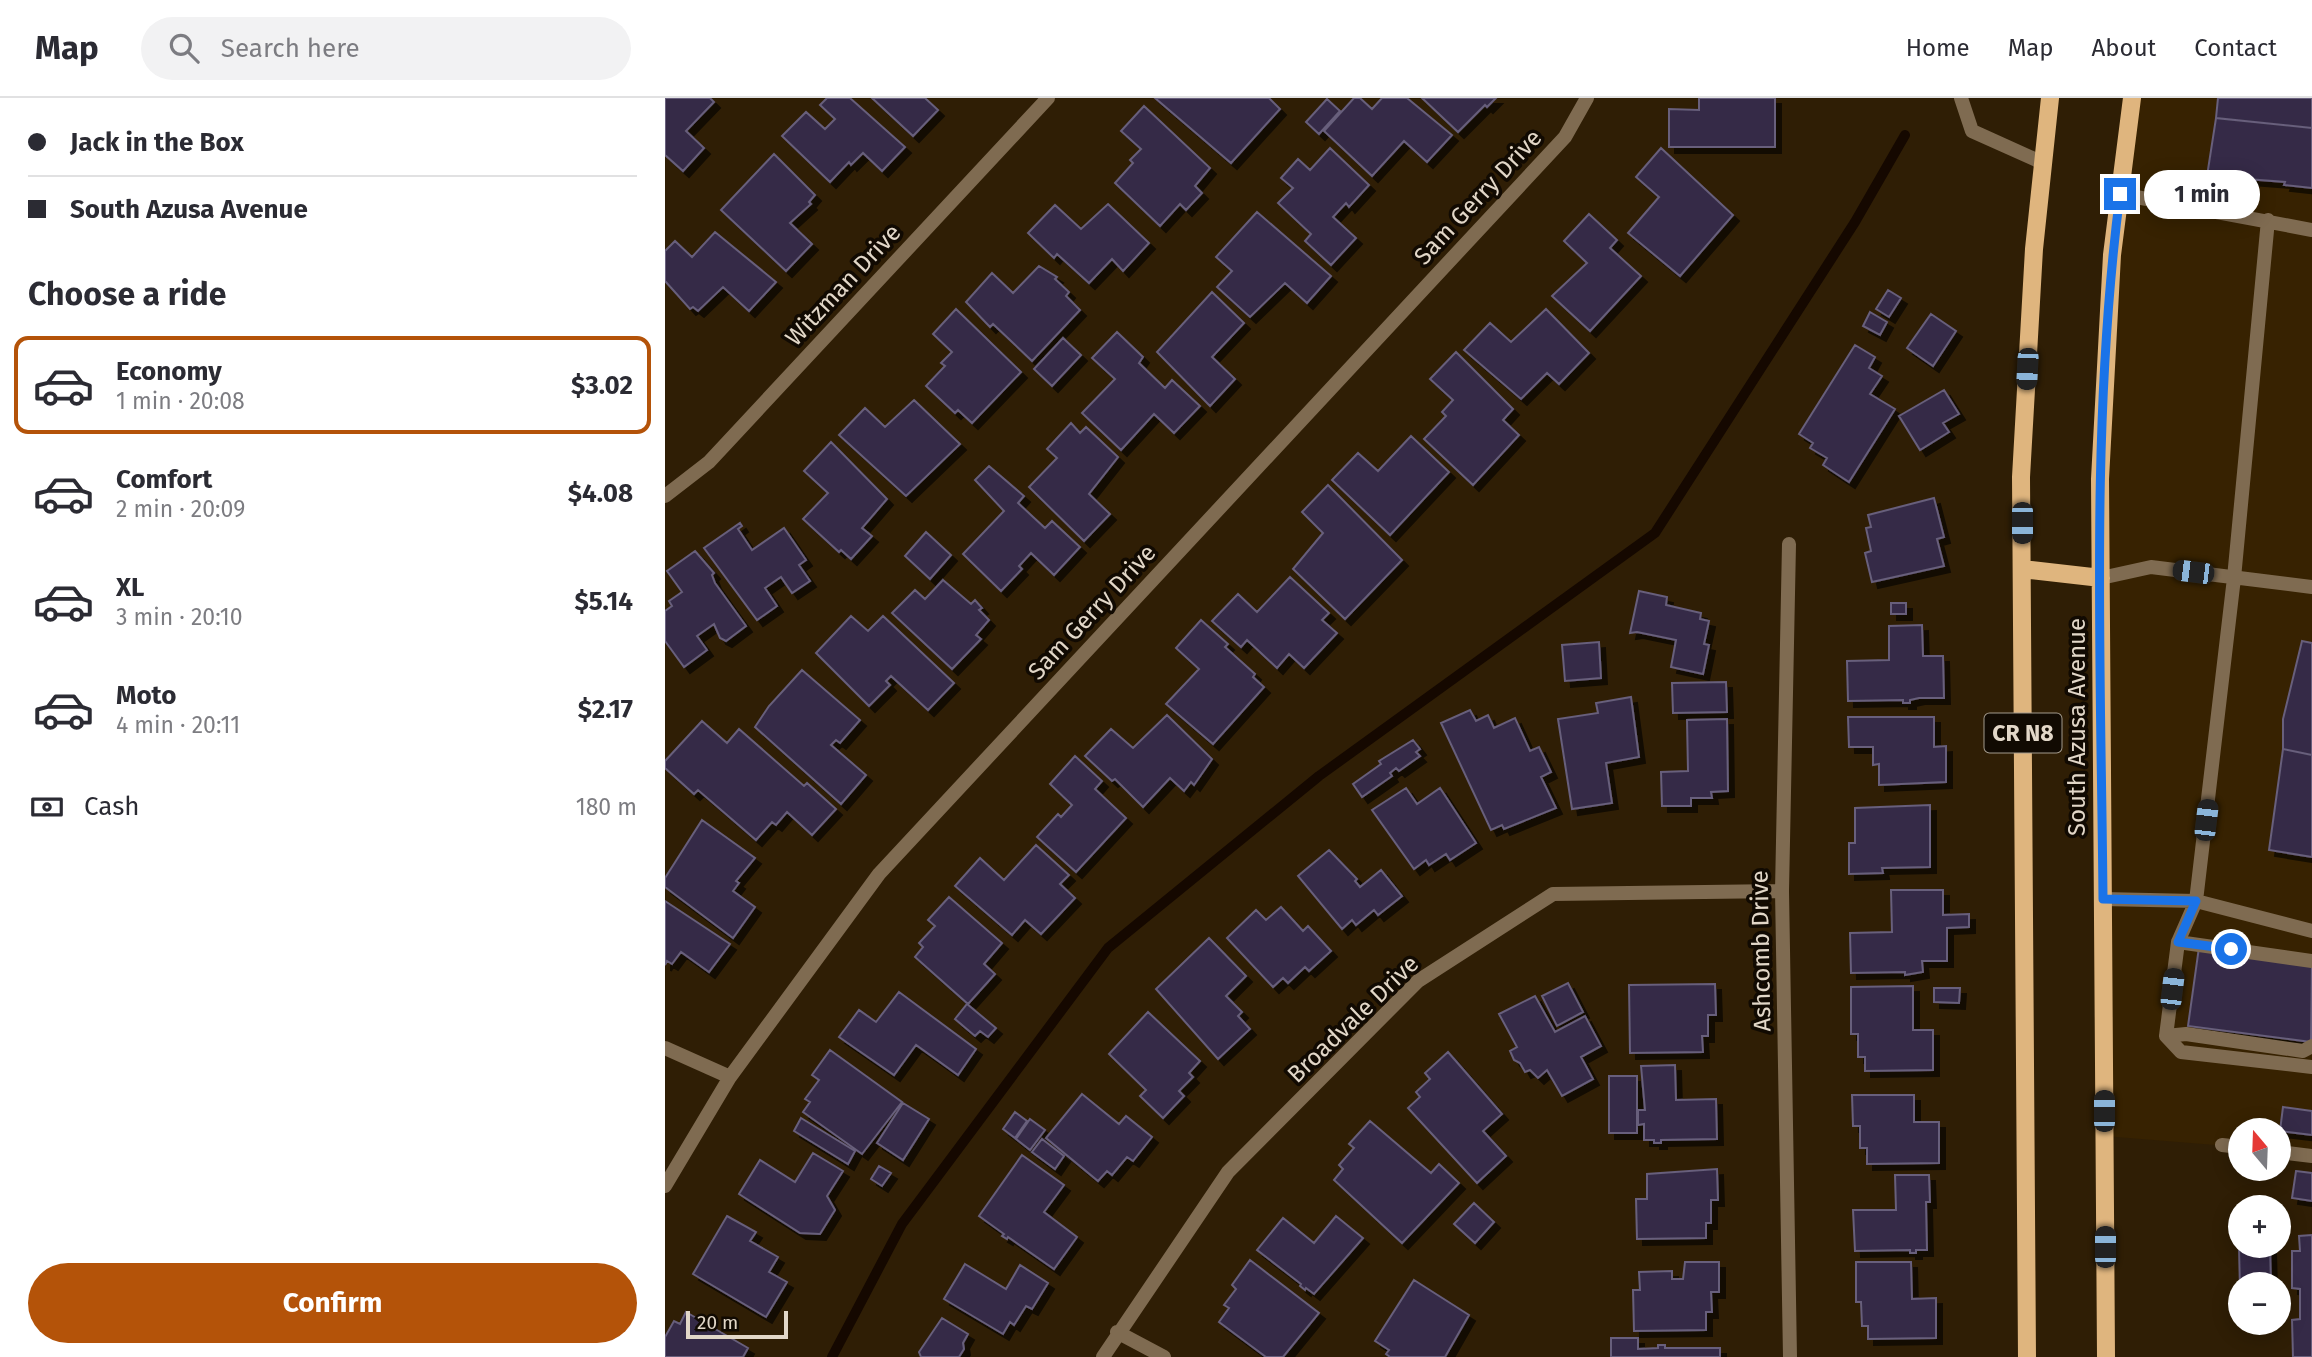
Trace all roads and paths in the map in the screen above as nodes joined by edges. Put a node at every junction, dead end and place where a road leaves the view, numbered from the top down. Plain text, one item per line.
1 (1048, 98) edge
2 (1587, 98) edge
3 (1961, 98) edge
4 (2050, 98) edge
5 (2131, 98) edge
6 (2043, 163) junction
7 (2120, 194) junction
8 (2268, 220) junction
9 (2312, 230) edge
10 (665, 496) edge
11 (1789, 544) dead end
12 (2022, 569) junction
13 (2101, 578) junction
14 (2234, 578) junction
15 (2312, 587) edge
16 (1781, 891) junction
17 (2103, 899) junction
18 (2196, 901) junction
19 (2312, 931) edge
20 (2178, 942) junction
21 (2312, 961) edge
22 (2166, 1036) junction
23 (2312, 1046) edge
24 (665, 1048) edge
25 (2312, 1067) edge
26 (730, 1077) junction
27 (2222, 1145) dead end
28 (2228, 1146) edge
29 (2291, 1153) edge
30 (2312, 1156) edge
31 (665, 1186) edge
32 (1117, 1332) junction
33 (1103, 1357) edge
34 (1164, 1357) edge
35 (1790, 1357) edge
36 (2027, 1357) edge
37 (2106, 1357) edge

1 - 10 street, Witzman Drive
2 - 26 street, Sam Gerry Drive
3 - 6 street
4 - 6 main road, CR N8
5 - 7 main road, South Azusa Avenue
6 - 12 main road, CR N8
7 - 8 street
7 - 13 main road, South Azusa Avenue
8 - 9 street
8 - 14 street
11 - 16 street, Ashcomb Drive
12 - 13 main road
12 - 36 main road, CR N8
13 - 14 street
13 - 17 main road, South Azusa Avenue
14 - 15 street
14 - 18 street
16 - 32 street, Broadvale Drive
16 - 35 street, Ashcomb Drive
17 - 18 street
17 - 37 main road, South Azusa Avenue
18 - 19 street
18 - 20 street
20 - 21 street
20 - 22 street
22 - 23 street
22 - 25 street
24 - 26 street
26 - 31 street, Sam Gerry Drive
27 - 28 street
29 - 30 street
32 - 33 street, Broadvale Drive
32 - 34 street

